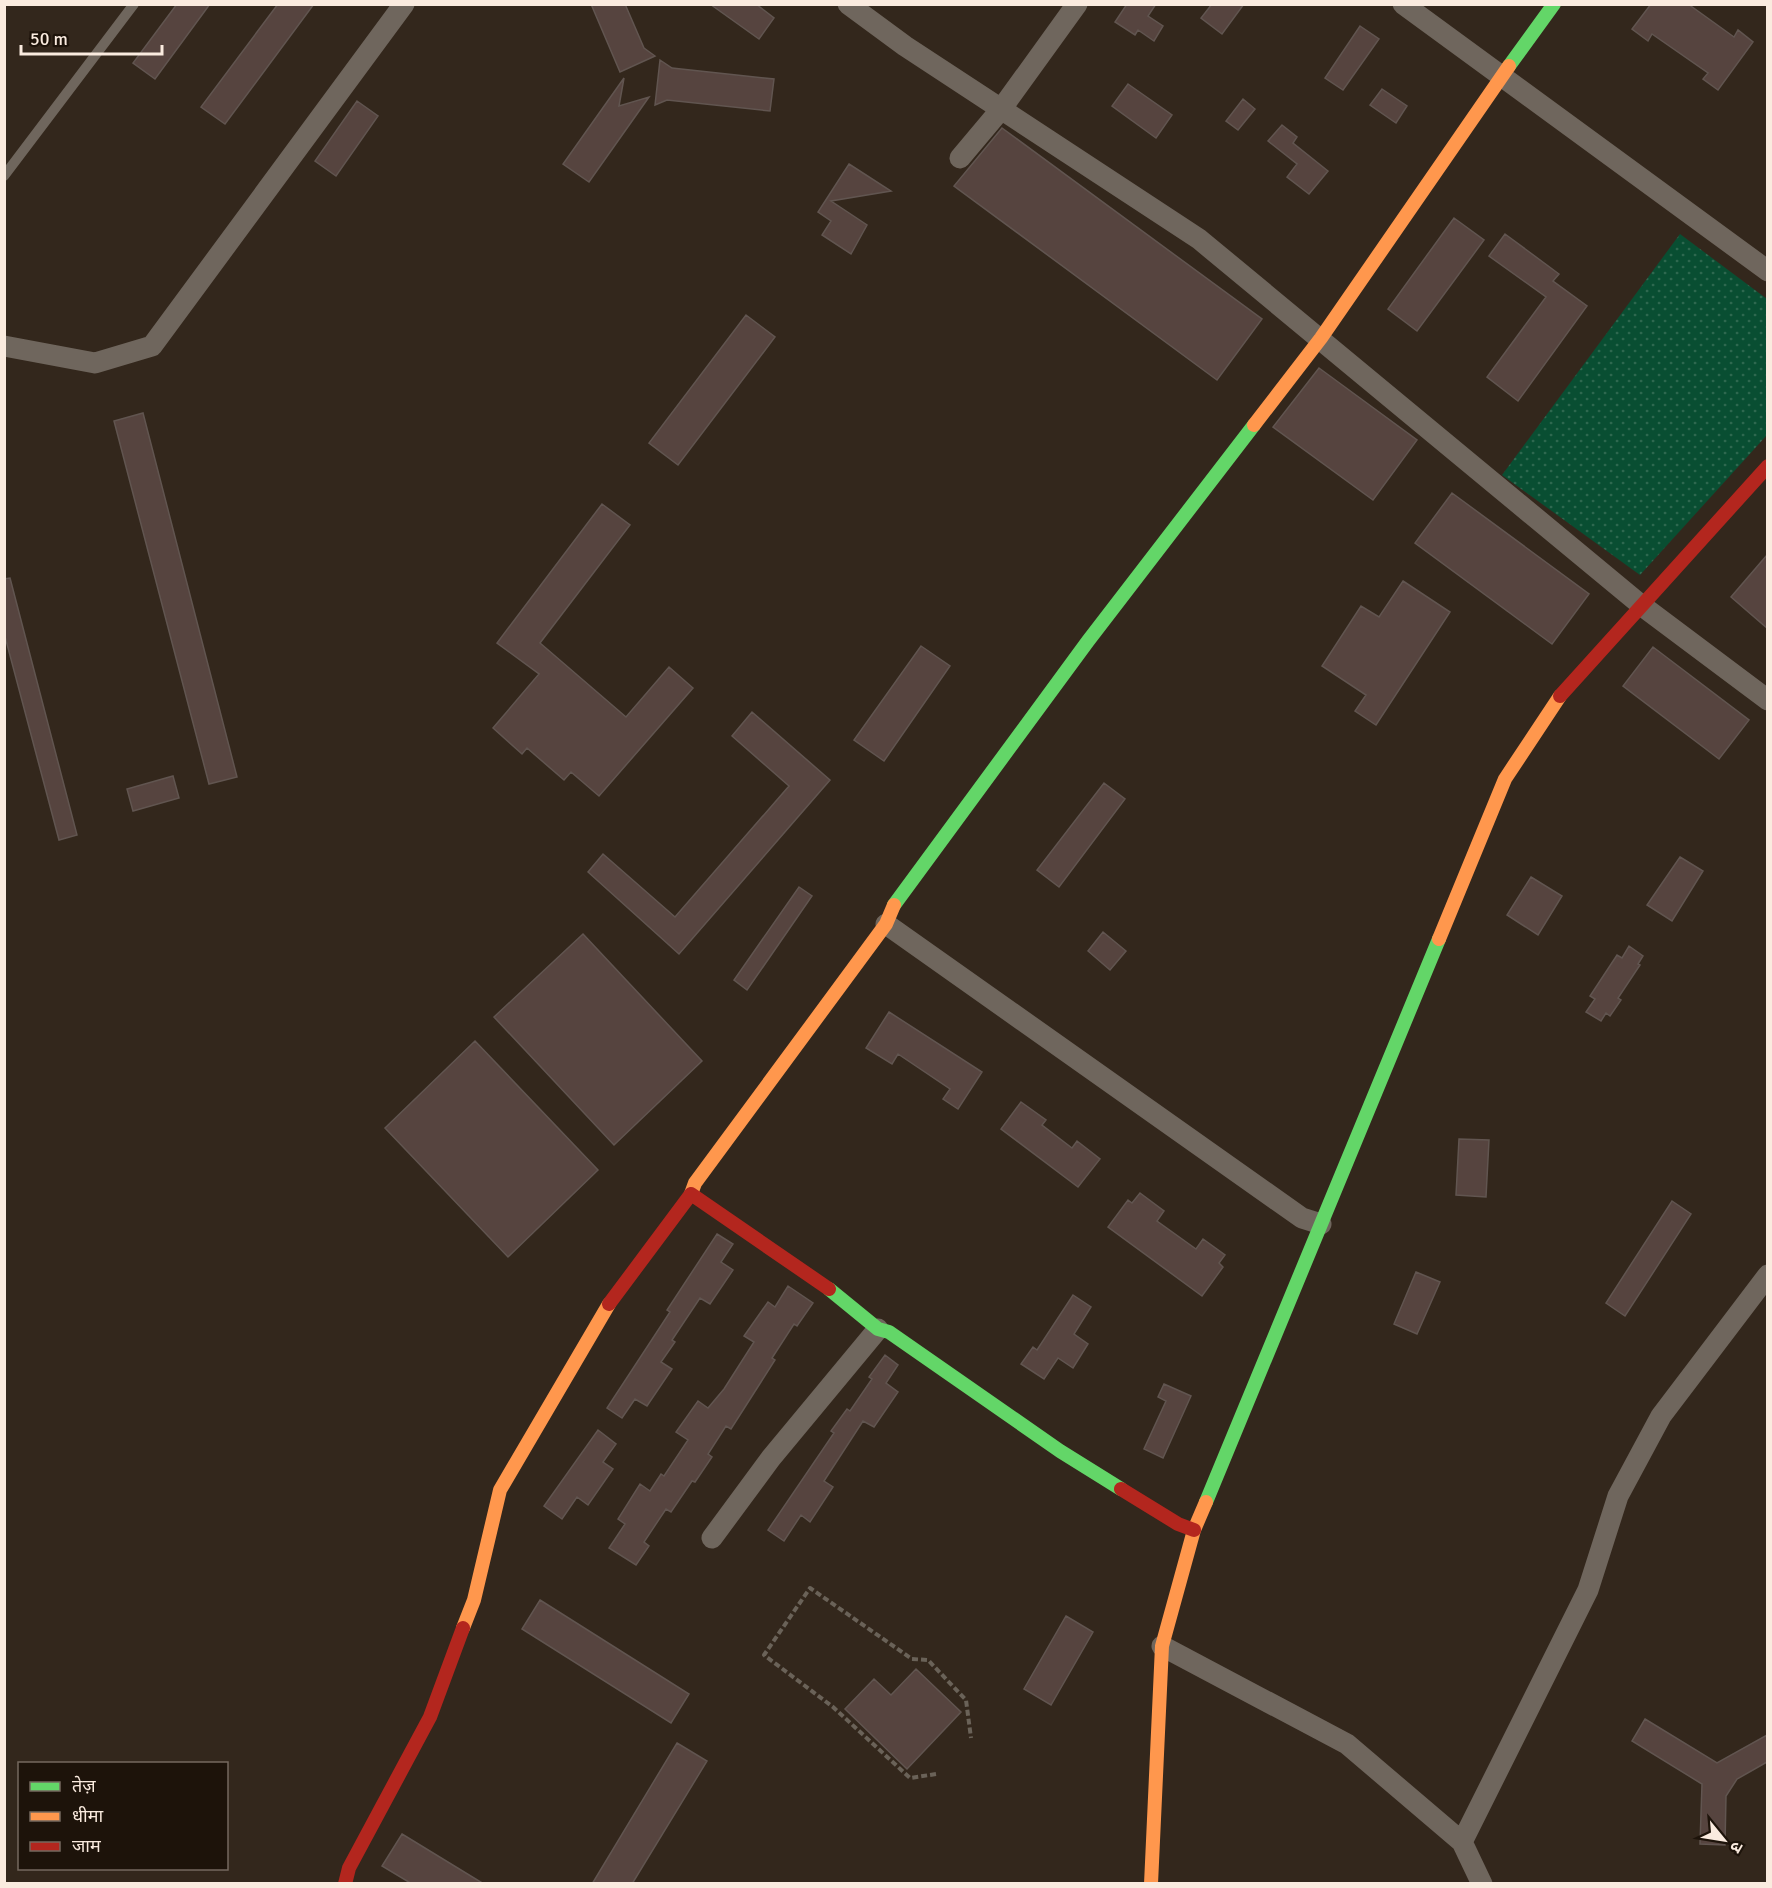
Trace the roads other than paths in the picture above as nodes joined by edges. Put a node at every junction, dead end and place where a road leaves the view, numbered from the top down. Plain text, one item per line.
1 (134, 4) edge
2 (404, 4) edge
3 (848, 4) edge
4 (1077, 4) edge
5 (1403, 4) edge
6 (1554, 4) edge
7 (1502, 76) junction
8 (1002, 108) junction
9 (960, 158) dead end
10 (4, 176) edge
11 (1767, 271) edge
12 (1321, 338) junction
13 (4, 346) edge
14 (1767, 466) edge
15 (1641, 605) junction
16 (1767, 700) edge
17 (886, 924) junction
18 (691, 1194) junction
19 (1321, 1224) junction
20 (1767, 1275) edge
21 (878, 1329) junction
22 (1194, 1530) junction
23 (712, 1538) dead end
24 (1162, 1646) junction
25 (1462, 1842) junction
26 (345, 1884) edge
27 (1151, 1884) edge
28 (1482, 1884) edge

1 - 10 lane
2 - 13 street
3 - 8 street
4 - 8 street
5 - 7 street
6 - 7 street
7 - 11 street
7 - 12 street
8 - 9 street
8 - 12 street
12 - 15 street
12 - 17 street
14 - 15 street
15 - 16 street
15 - 19 street
17 - 18 street
17 - 19 street
18 - 21 street
18 - 26 street
19 - 22 street
20 - 25 street
21 - 22 street
21 - 23 street
22 - 24 street
24 - 25 street
24 - 27 street
25 - 28 street

